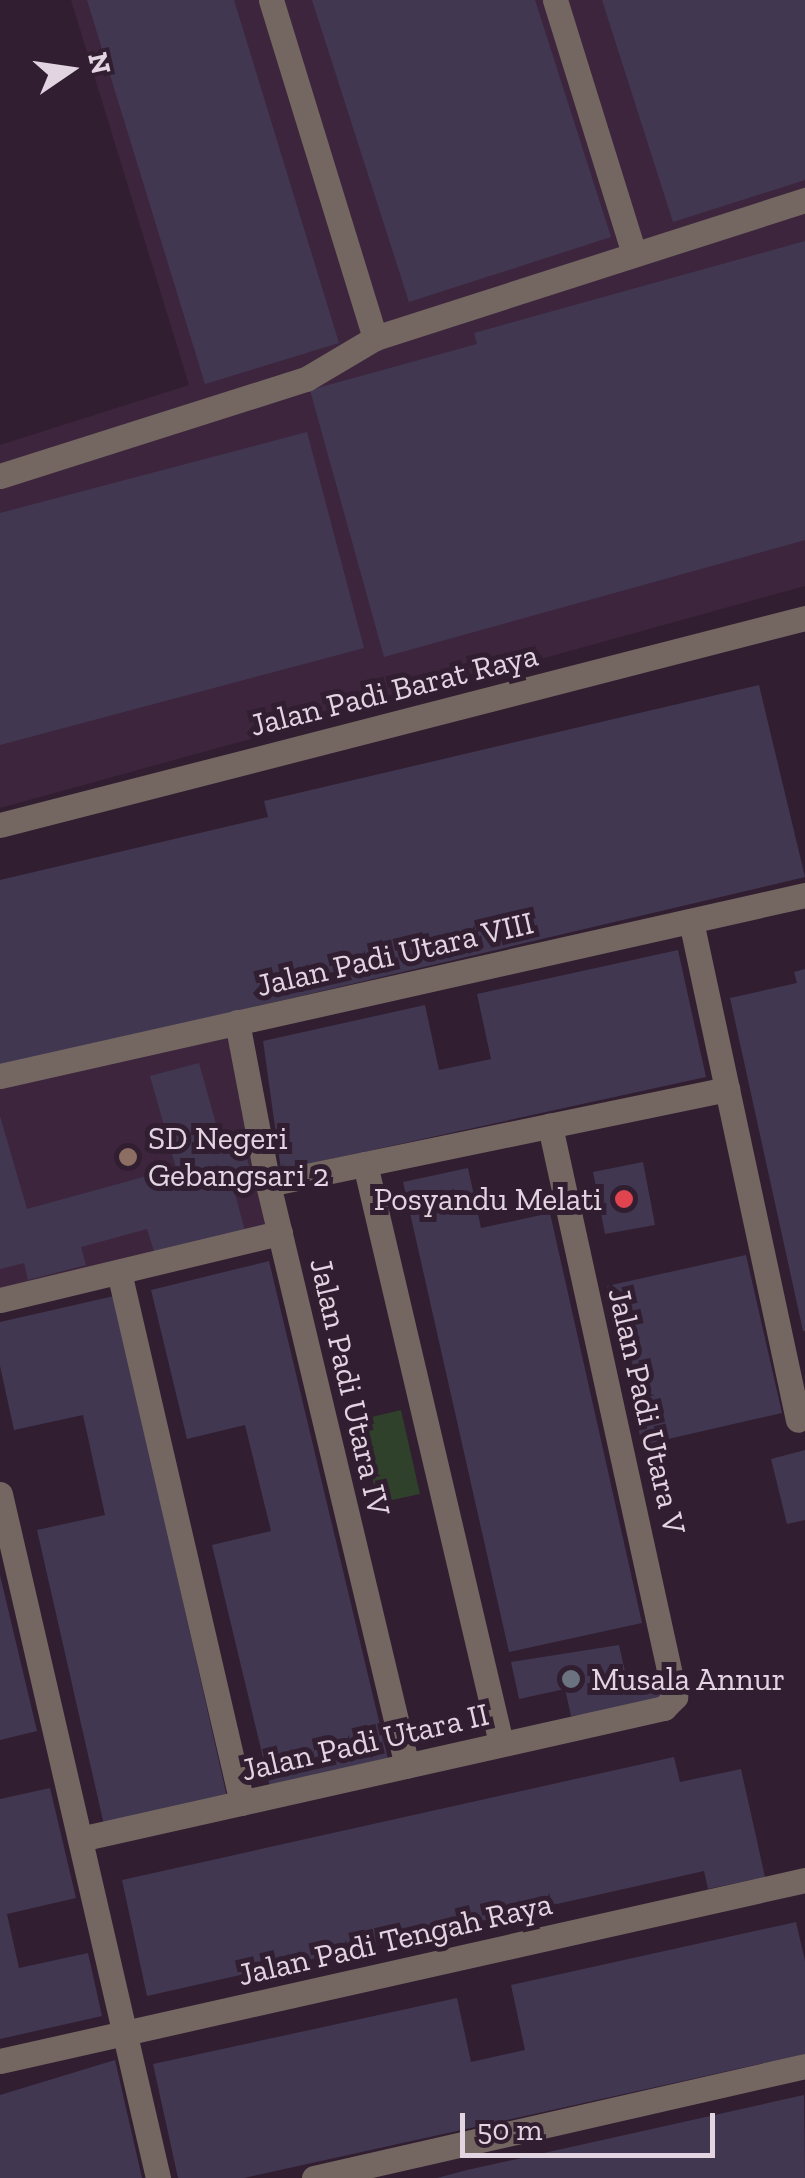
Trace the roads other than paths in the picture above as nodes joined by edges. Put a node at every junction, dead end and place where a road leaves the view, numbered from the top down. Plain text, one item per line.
1 (270, 0) edge
2 (555, 0) edge
3 (805, 200) edge
4 (634, 253) junction
5 (376, 338) junction
6 (0, 476) edge
7 (805, 618) edge
8 (0, 824) edge
9 (805, 895) edge
10 (691, 920) junction
11 (237, 1022) junction
12 (0, 1076) edge
13 (727, 1089) junction
14 (550, 1126) junction
15 (365, 1164) junction
16 (268, 1184) junction
17 (280, 1233) junction
18 (119, 1272) junction
19 (0, 1300) edge
20 (798, 1420) dead end
21 (0, 1494) edge
22 (664, 1708) joint
23 (501, 1744) junction
24 (407, 1766) junction
25 (242, 1803) junction
26 (80, 1840) junction
27 (805, 1880) edge
28 (127, 2032) junction
29 (0, 2061) edge
30 (805, 2066) edge
31 (158, 2178) edge
32 (318, 2178) edge

1 - 5 street
2 - 4 street
3 - 4 street
4 - 5 street
5 - 6 street
7 - 8 street, Jalan Padi Barat Raya
9 - 10 street, Jalan Padi Utara VIII
10 - 11 street, Jalan Padi Utara VIII
10 - 13 street
11 - 12 street, Jalan Padi Utara VIII
11 - 16 street, Jalan Padi Utara IV
13 - 14 street
13 - 20 street
14 - 15 street
14 - 22 street, Jalan Padi Utara V
15 - 16 street
15 - 23 street, Jalan Padi Utara IV
16 - 17 street, Jalan Padi Utara IV
17 - 18 street
17 - 24 street, Jalan Padi Utara IV
18 - 19 street
18 - 25 street
21 - 26 street
22 - 23 street, Jalan Padi Utara II
23 - 24 street, Jalan Padi Utara II
24 - 25 street, Jalan Padi Utara II
25 - 26 street, Jalan Padi Utara II
26 - 28 street
27 - 28 street, Jalan Padi Tengah Raya
28 - 29 street, Jalan Padi Tengah Raya
28 - 31 street
30 - 32 street

